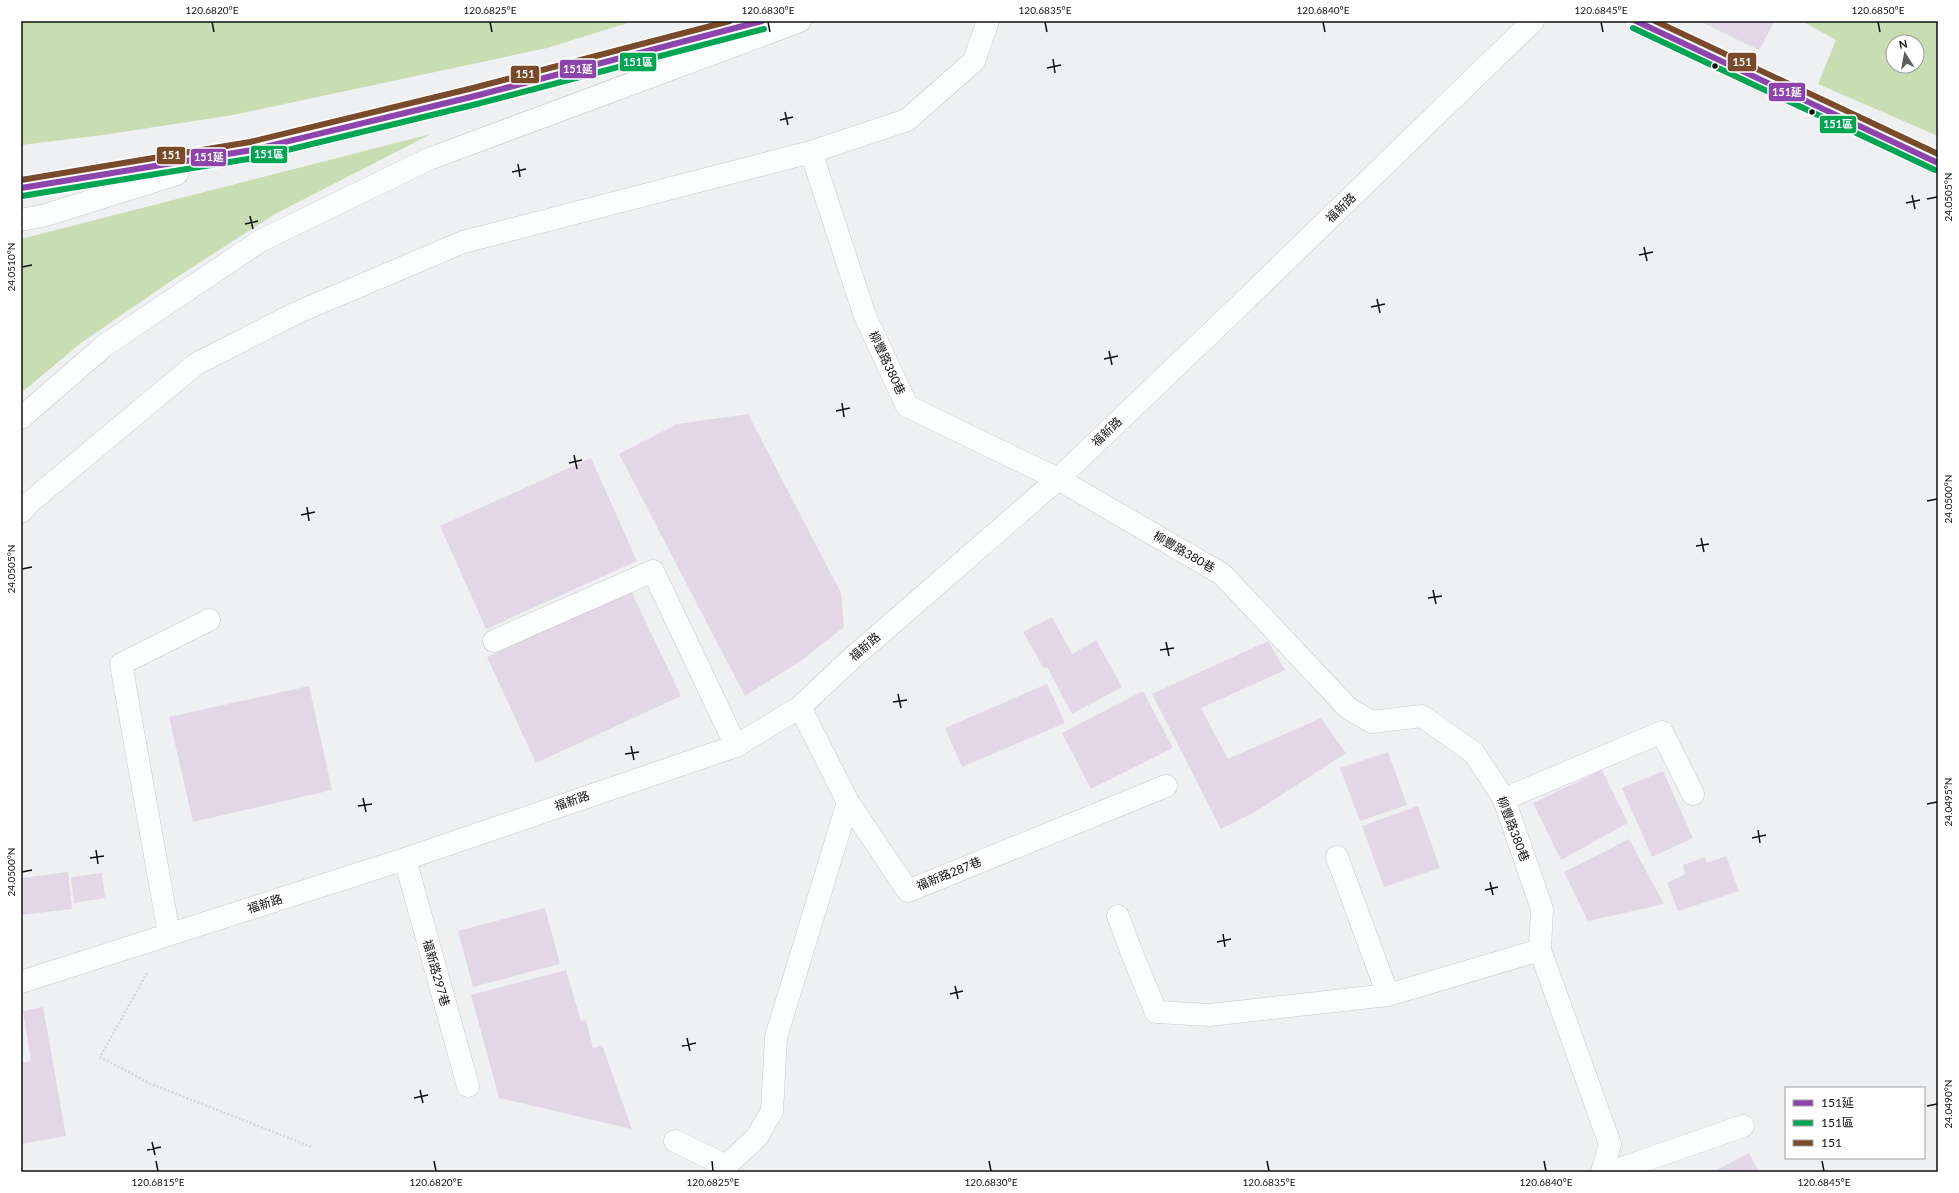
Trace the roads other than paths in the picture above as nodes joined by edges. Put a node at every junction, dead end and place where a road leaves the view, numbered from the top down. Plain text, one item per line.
1 (762, 21) edge
2 (800, 21) edge
3 (988, 21) edge
4 (1533, 21) edge
5 (1636, 21) edge
6 (252, 150) junction
7 (811, 152) junction
8 (1938, 162) edge
9 (21, 188) edge
10 (21, 220) edge
11 (21, 418) edge
12 (1058, 479) junction
13 (21, 512) edge
14 (209, 620) dead end
15 (494, 641) dead end
16 (800, 707) junction
17 (736, 746) junction
18 (1166, 786) dead end
19 (1693, 794) dead end
20 (1504, 799) junction
21 (848, 802) junction
22 (1336, 857) dead end
23 (405, 859) junction
24 (1118, 916) dead end
25 (169, 934) junction
26 (1540, 950) junction
27 (21, 982) edge
28 (1388, 995) junction
29 (468, 1086) dead end
30 (1743, 1126) dead end
31 (675, 1141) dead end
32 (1602, 1172) edge
33 (1611, 1172) edge

1 - 6 main road
2 - 11 main road
3 - 7 main road
4 - 12 main road, 福新路
5 - 8 main road
6 - 9 main road
6 - 10 main road
7 - 12 main road, 柳豐路380巷
7 - 13 main road
12 - 16 main road, 福新路
12 - 20 main road, 柳豐路380巷
14 - 25 main road
15 - 17 main road
16 - 17 main road, 福新路
16 - 21 main road, 福新路287巷
17 - 23 main road, 福新路
18 - 21 main road, 福新路287巷
19 - 20 main road
20 - 26 main road, 柳豐路380巷
21 - 31 main road
22 - 28 main road
23 - 25 main road, 福新路
23 - 29 main road, 福新路297巷
24 - 28 main road
25 - 27 main road, 福新路
26 - 28 main road
26 - 32 main road, 柳豐路380巷
30 - 33 main road

